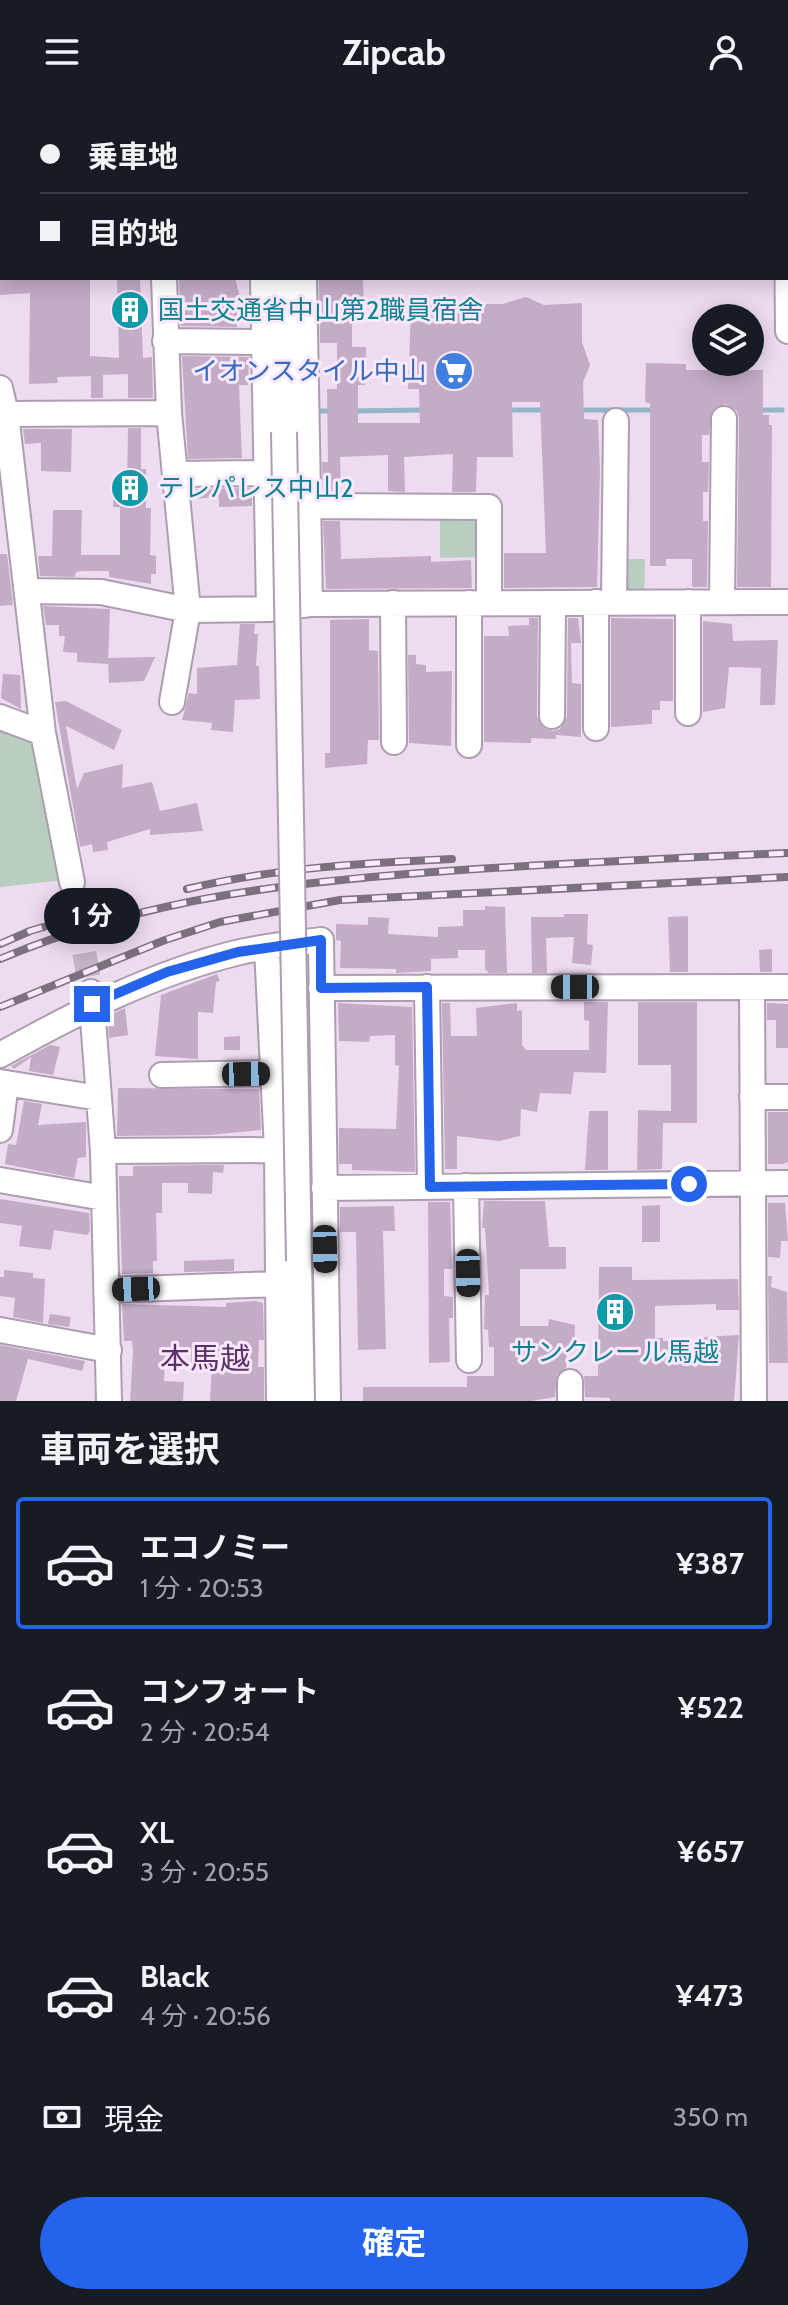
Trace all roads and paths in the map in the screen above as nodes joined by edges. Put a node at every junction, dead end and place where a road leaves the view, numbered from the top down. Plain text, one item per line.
1 (164, 280) edge
2 (263, 280) edge
3 (284, 280) edge
4 (304, 280) edge
5 (787, 280) edge
6 (788, 331) edge
7 (165, 341) junction
8 (263, 342) junction
9 (0, 388) edge
10 (169, 413) junction
11 (724, 419) dead end
12 (616, 421) dead end
13 (5, 430) edge
14 (275, 438) junction
15 (307, 443) junction
16 (266, 473) junction
17 (175, 474) junction
18 (308, 506) junction
19 (10, 544) edge
20 (27, 591) junction
21 (605, 602) junction
22 (688, 602) junction
23 (722, 602) junction
24 (788, 602) edge
25 (393, 603) junction
26 (479, 603) junction
27 (553, 603) junction
28 (310, 604) junction
29 (269, 609) junction
30 (188, 610) junction
31 (172, 702) dead end
32 (688, 713) dead end
33 (552, 716) dead end
34 (0, 717) edge
35 (596, 728) dead end
36 (43, 733) junction
37 (394, 742) dead end
38 (469, 745) dead end
39 (72, 882) tunnel mouth
40 (267, 948) junction
41 (427, 987) junction
42 (752, 987) junction
43 (788, 987) edge
44 (321, 988) junction
45 (92, 998) junction
46 (0, 1055) edge
47 (274, 1073) junction
48 (162, 1075) dead end
49 (3, 1082) edge
50 (752, 1097) junction
51 (788, 1097) edge
52 (99, 1098) junction
53 (0, 1130) edge
54 (277, 1150) junction
55 (103, 1151) junction
56 (0, 1180) edge
57 (788, 1183) edge
58 (752, 1184) junction
59 (466, 1186) junction
60 (430, 1187) junction
61 (324, 1188) junction
62 (104, 1198) junction
63 (278, 1284) junction
64 (107, 1290) junction
65 (0, 1330) edge
66 (109, 1350) junction
67 (469, 1360) dead end
68 (109, 1401) edge
69 (279, 1401) edge
70 (302, 1401) edge
71 (328, 1401) edge
72 (754, 1401) edge

1 - 7 street
2 - 8 street
3 - 14 street
4 - 15 street
5 - 6 street
7 - 8 street
7 - 10 street
8 - 14 street
9 - 13 street
10 - 13 street
10 - 17 street
11 - 23 street
12 - 21 street
13 - 19 street
14 - 15 street
14 - 16 street
14 - 70 street, bridge
15 - 18 street
16 - 17 street
16 - 29 street
17 - 30 street
18 - 26 street
18 - 28 street
19 - 20 street
20 - 30 street
20 - 36 street
21 - 22 street
21 - 27 street
21 - 35 street
22 - 23 street
22 - 32 street
23 - 24 street
25 - 26 street
25 - 28 street
25 - 37 street
26 - 27 street
26 - 38 street
27 - 33 street
28 - 29 street
29 - 30 street
30 - 31 street
34 - 36 street
36 - 39 street
40 - 44 street
40 - 45 street
40 - 47 street
41 - 42 street
41 - 44 street
41 - 60 street
42 - 43 street
42 - 50 street
44 - 61 street
45 - 46 street
45 - 52 street
47 - 48 street
47 - 54 street
49 - 52 street
49 - 53 street
50 - 51 street
50 - 58 street
52 - 55 street
54 - 55 street
54 - 63 street
55 - 62 street
56 - 62 street
57 - 58 street
58 - 59 street
58 - 72 street
59 - 60 street
59 - 67 street
60 - 61 street
61 - 71 street
62 - 64 street
63 - 64 street
63 - 69 street
64 - 66 street
65 - 66 street
66 - 68 street

